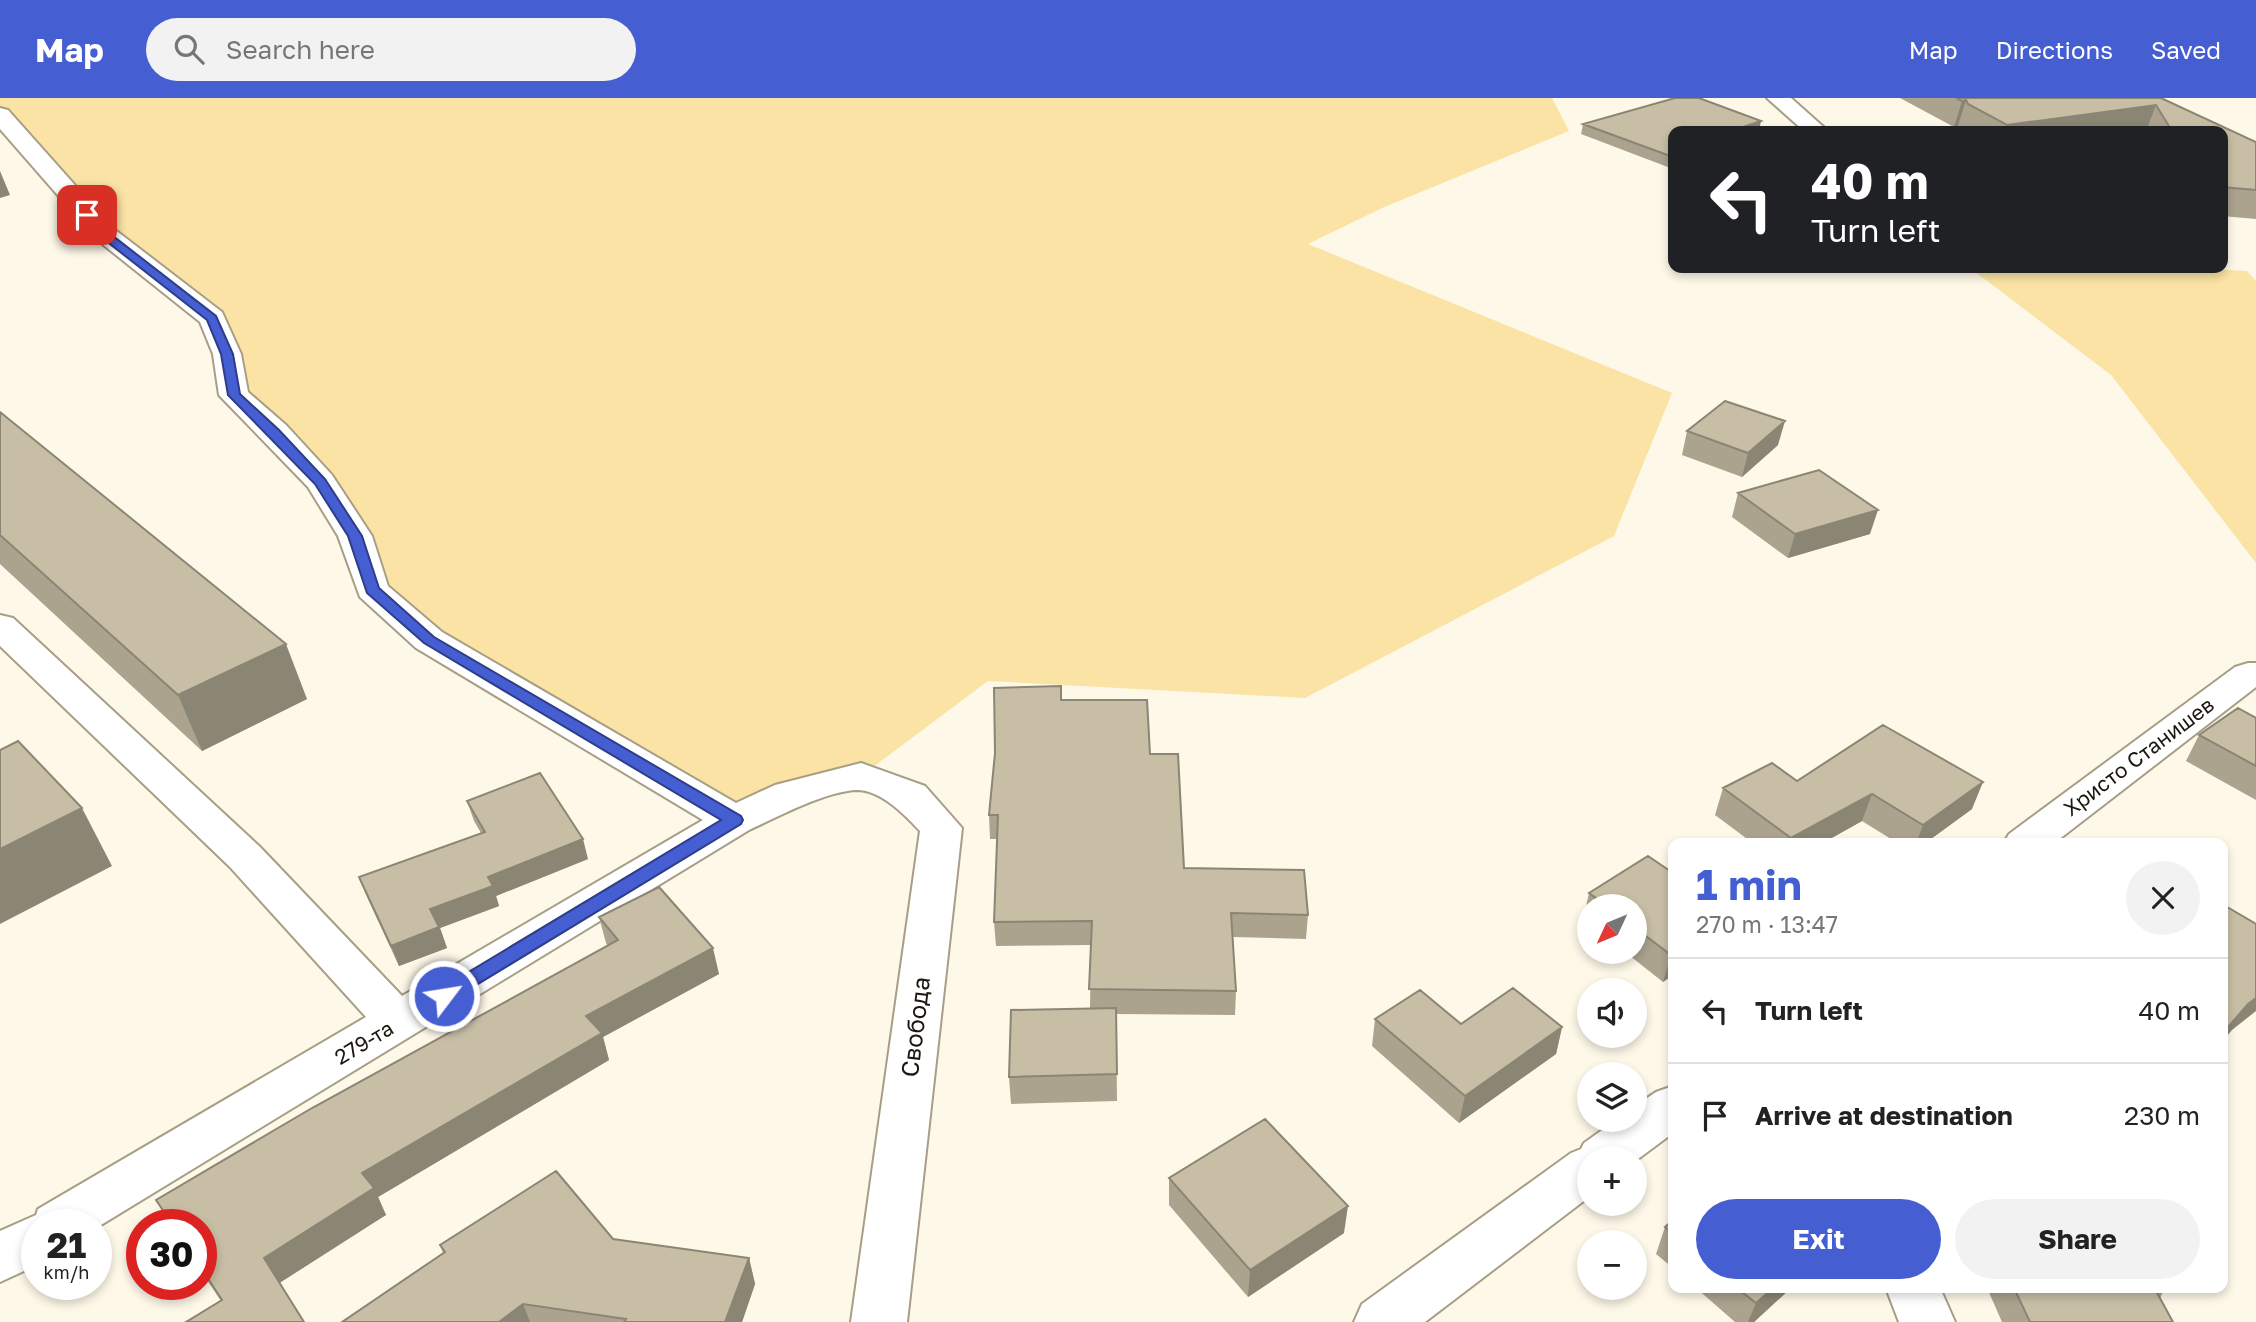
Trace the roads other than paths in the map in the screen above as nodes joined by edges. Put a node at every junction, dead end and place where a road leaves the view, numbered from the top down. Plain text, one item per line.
1 (1779, 98) edge
2 (0, 115) edge
3 (1811, 126) edge
4 (0, 626) edge
5 (2256, 675) edge
6 (861, 776) joint
7 (734, 820) junction
8 (2032, 838) edge
9 (399, 1023) junction
10 (1668, 1110) edge
11 (1618, 1146) edge
12 (1577, 1177) edge
13 (84, 1209) edge
14 (21, 1247) edge
15 (0, 1259) edge
16 (1915, 1293) edge
17 (879, 1322) edge
18 (1382, 1322) edge
19 (1927, 1322) edge

1 - 3 street
2 - 7 street
4 - 9 street
5 - 8 street, Христо Станишев
6 - 7 street, 279-та
6 - 17 street, Свобода
7 - 9 street, 279-та
9 - 13 street, 279-та
10 - 11 street
12 - 18 street
14 - 15 street
16 - 19 street

